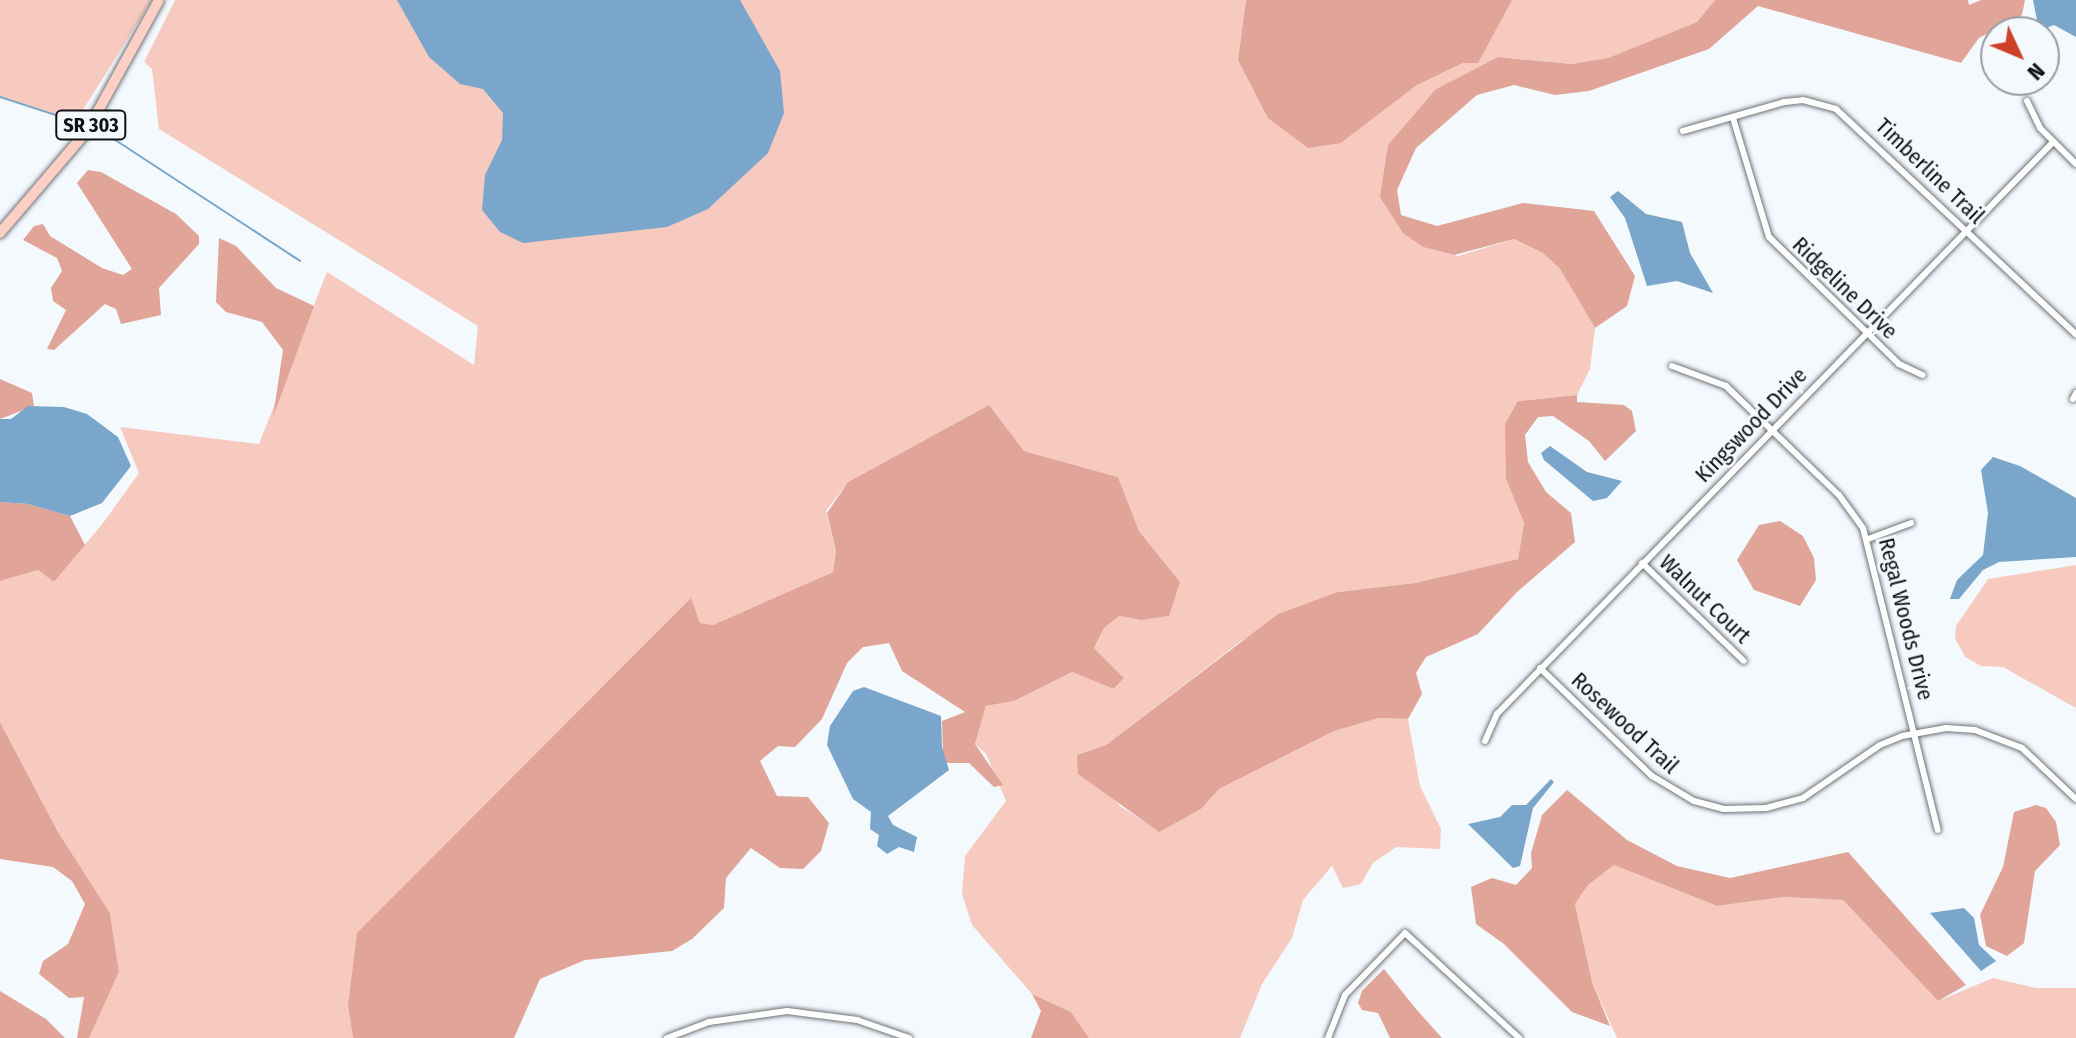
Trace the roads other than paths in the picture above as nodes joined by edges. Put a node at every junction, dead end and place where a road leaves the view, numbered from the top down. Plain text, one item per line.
1 (159, 0) edge
2 (2027, 101) dead end
3 (1733, 118) junction
4 (1683, 131) dead end
5 (2053, 142) junction
6 (2076, 164) edge
7 (1966, 231) junction
8 (0, 233) edge
9 (1866, 334) junction
10 (2076, 334) edge
11 (1672, 366) dead end
12 (1923, 375) dead end
13 (1772, 430) junction
14 (1911, 523) dead end
15 (1868, 539) junction
16 (1642, 563) junction
17 (1744, 661) dead end
18 (1540, 668) junction
19 (1916, 732) junction
20 (1485, 741) dead end
21 (2076, 799) edge
22 (1938, 830) dead end
23 (667, 1038) edge
24 (909, 1038) edge
25 (1328, 1038) edge
26 (1519, 1038) edge

1 - 8 main road, SR 303
2 - 5 street
3 - 4 street, Timberline Trail
3 - 7 street, Timberline Trail
3 - 9 street, Ridgeline Drive
5 - 6 street
5 - 7 street, Kingswood Drive
7 - 9 street, Kingswood Drive
7 - 10 street, Timberline Trail
9 - 12 street, Ridgeline Drive
9 - 13 street, Kingswood Drive
11 - 13 street, Regal Woods Drive
13 - 15 street, Regal Woods Drive
13 - 16 street, Kingswood Drive
14 - 15 street
15 - 19 street, Regal Woods Drive
16 - 17 street, Walnut Court
16 - 18 street, Kingswood Drive
18 - 19 street, Rosewood Trail
18 - 20 street, Kingswood Drive
19 - 21 street, Rosewood Trail
19 - 22 street, Regal Woods Drive
23 - 24 street
25 - 26 street

